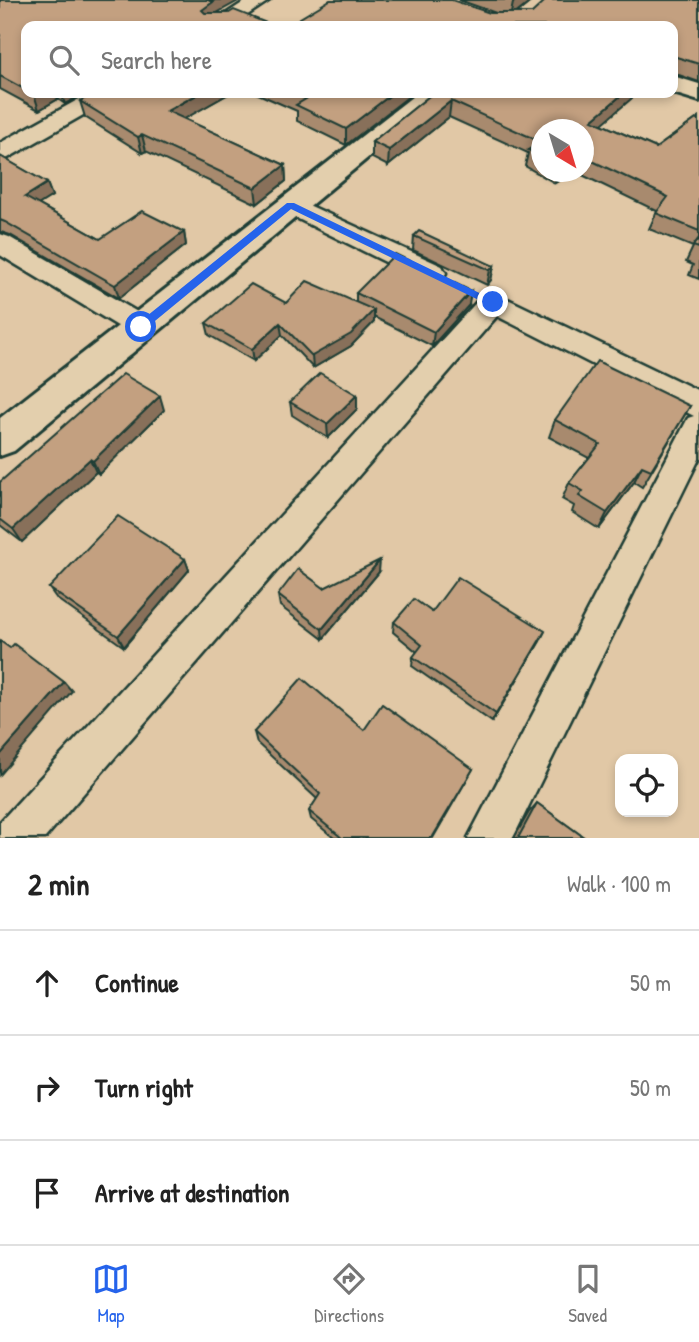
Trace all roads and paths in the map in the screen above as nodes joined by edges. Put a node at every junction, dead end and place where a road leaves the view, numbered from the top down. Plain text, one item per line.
1 (261, 0) edge
2 (225, 21) edge
3 (678, 86) edge
4 (699, 93) edge
5 (96, 98) edge
6 (427, 98) edge
7 (0, 153) edge
8 (291, 205) junction
9 (0, 243) edge
10 (473, 293) junction
11 (141, 327) junction
12 (697, 406) edge
13 (0, 440) edge
14 (16, 838) edge
15 (490, 838) edge

1 - 2 street
3 - 4 street
5 - 7 street
6 - 8 street
8 - 10 street
8 - 11 street
9 - 11 street
10 - 12 street
10 - 14 street
11 - 13 street
12 - 15 street

